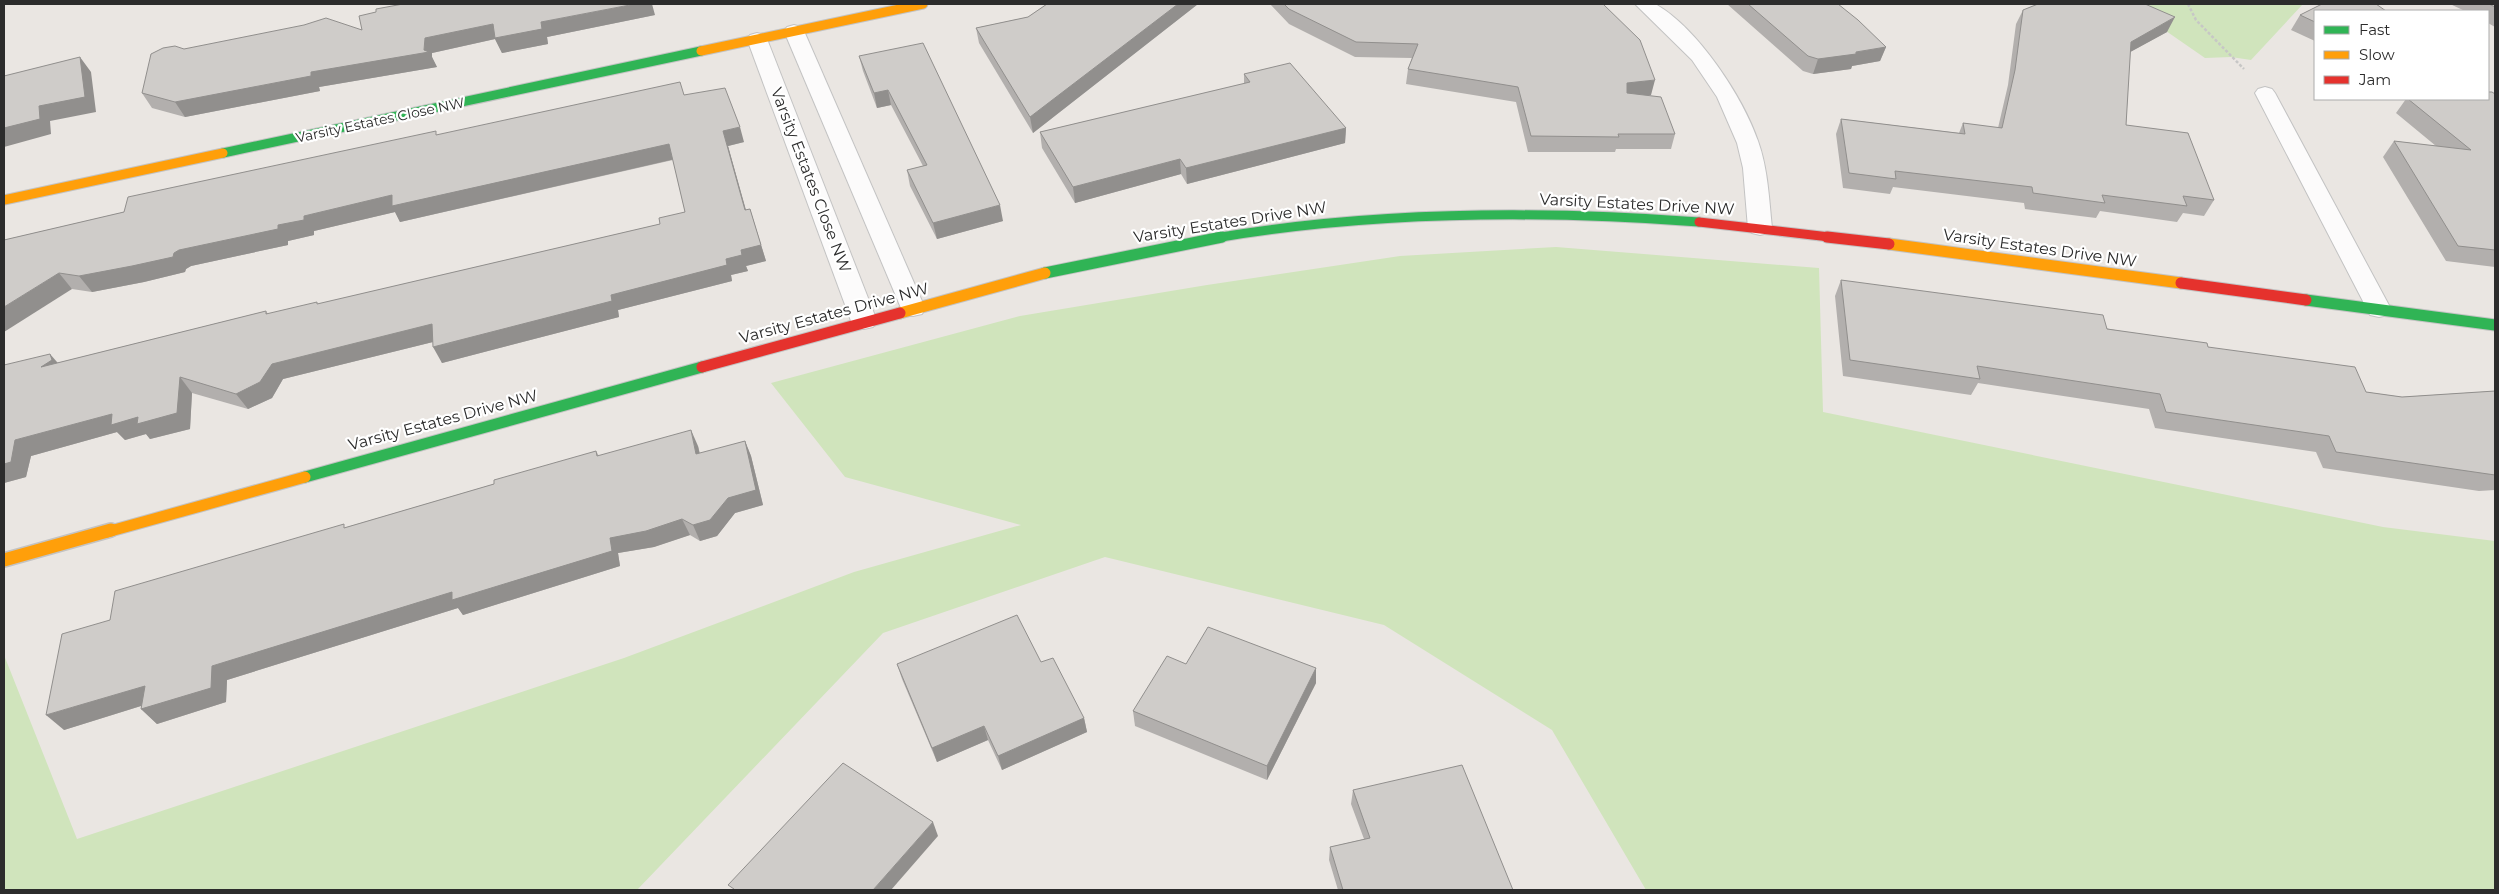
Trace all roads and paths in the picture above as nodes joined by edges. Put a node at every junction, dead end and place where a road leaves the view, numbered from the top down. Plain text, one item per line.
1 (923, 4) edge
2 (1644, 4) edge
3 (2188, 4) edge
4 (794, 32) junction
5 (757, 40) junction
6 (2265, 93) joint
7 (4, 200) edge
8 (1760, 228) junction
9 (912, 308) junction
10 (2379, 310) junction
11 (864, 321) junction
12 (2495, 325) edge
13 (4, 560) edge

1 - 4 street, Varsity Estates Close NW
2 - 8 street
3 - 6 path
4 - 5 street, Varsity Estates Close NW
4 - 9 street
5 - 7 street, Varsity Estates Close NW
5 - 11 street, Varsity Estates Close NW
6 - 10 street
8 - 9 street, Varsity Estates Drive NW
8 - 10 street, Varsity Estates Drive NW
9 - 11 street, Varsity Estates Drive NW
10 - 12 street, Varsity Estates Drive NW
11 - 13 street, Varsity Estates Drive NW

